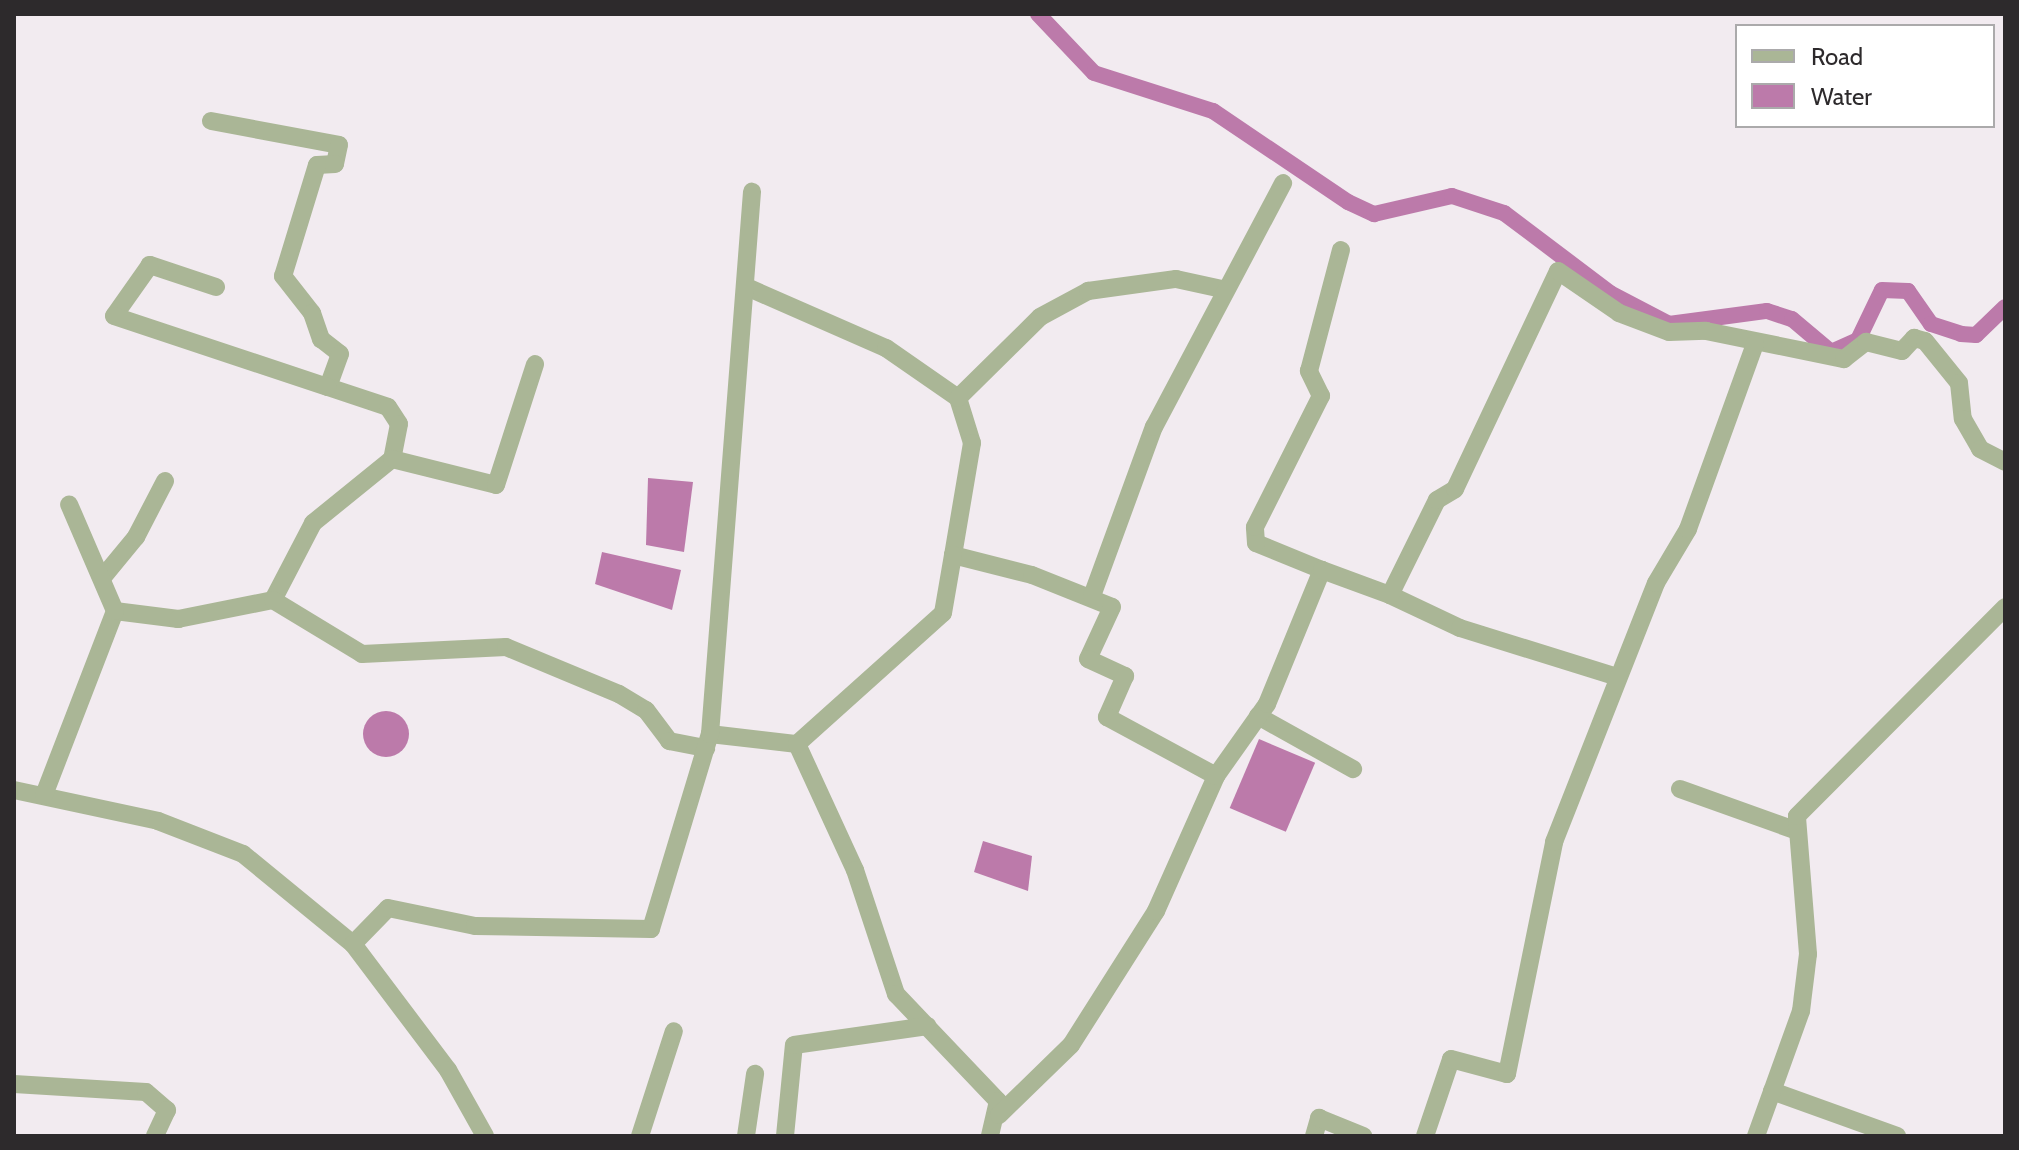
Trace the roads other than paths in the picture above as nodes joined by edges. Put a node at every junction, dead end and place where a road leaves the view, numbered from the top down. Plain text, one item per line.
1 (211, 121) dead end
2 (1283, 183) dead end
3 (752, 192) dead end
4 (1341, 250) dead end
5 (216, 287) dead end
6 (749, 288) junction
7 (1222, 289) junction
8 (1755, 344) junction
9 (535, 364) dead end
10 (328, 387) junction
11 (958, 398) junction
12 (392, 459) junction
13 (2005, 462) edge
14 (165, 481) dead end
15 (69, 504) dead end
16 (953, 555) junction
17 (1322, 570) junction
18 (103, 577) junction
19 (1390, 595) junction
20 (1092, 596) junction
21 (273, 600) junction
22 (2005, 607) edge
23 (115, 611) junction
24 (1617, 677) junction
25 (1258, 716) junction
26 (708, 741) junction
27 (797, 744) junction
28 (1353, 769) dead end
29 (1216, 776) junction
30 (1680, 789) dead end
31 (14, 790) edge
32 (44, 795) junction
33 (1797, 831) junction
34 (353, 944) junction
35 (928, 1026) junction
36 (674, 1031) dead end
37 (755, 1074) dead end
38 (14, 1084) edge
39 (1772, 1091) junction
40 (999, 1115) junction
41 (155, 1136) edge
42 (485, 1136) edge
43 (640, 1136) edge
44 (746, 1136) edge
45 (785, 1136) edge
46 (990, 1136) edge
47 (1314, 1136) edge
48 (1363, 1136) edge
49 (1425, 1136) edge
50 (1756, 1136) edge
51 (1897, 1136) edge

1 - 10 street
2 - 7 street
3 - 6 street
4 - 17 street
5 - 10 street
6 - 11 street
6 - 26 street
7 - 11 street
7 - 20 street
8 - 13 street
8 - 19 street
8 - 24 street
9 - 12 street
10 - 12 street
11 - 16 street
12 - 21 street
14 - 18 street
15 - 18 street
16 - 20 street
16 - 27 street
17 - 19 street
17 - 25 street
18 - 23 street
19 - 24 street
20 - 29 street
21 - 23 street
21 - 26 street
22 - 33 street
23 - 32 street
24 - 49 street
25 - 28 street
25 - 29 street
26 - 27 street
26 - 34 street
27 - 35 street
29 - 40 street
30 - 33 street
31 - 32 street
32 - 34 street
33 - 39 street
34 - 42 street
35 - 40 street
35 - 45 street
36 - 43 street
37 - 44 street
38 - 41 street
39 - 50 street
39 - 51 street
40 - 46 street
47 - 48 street

